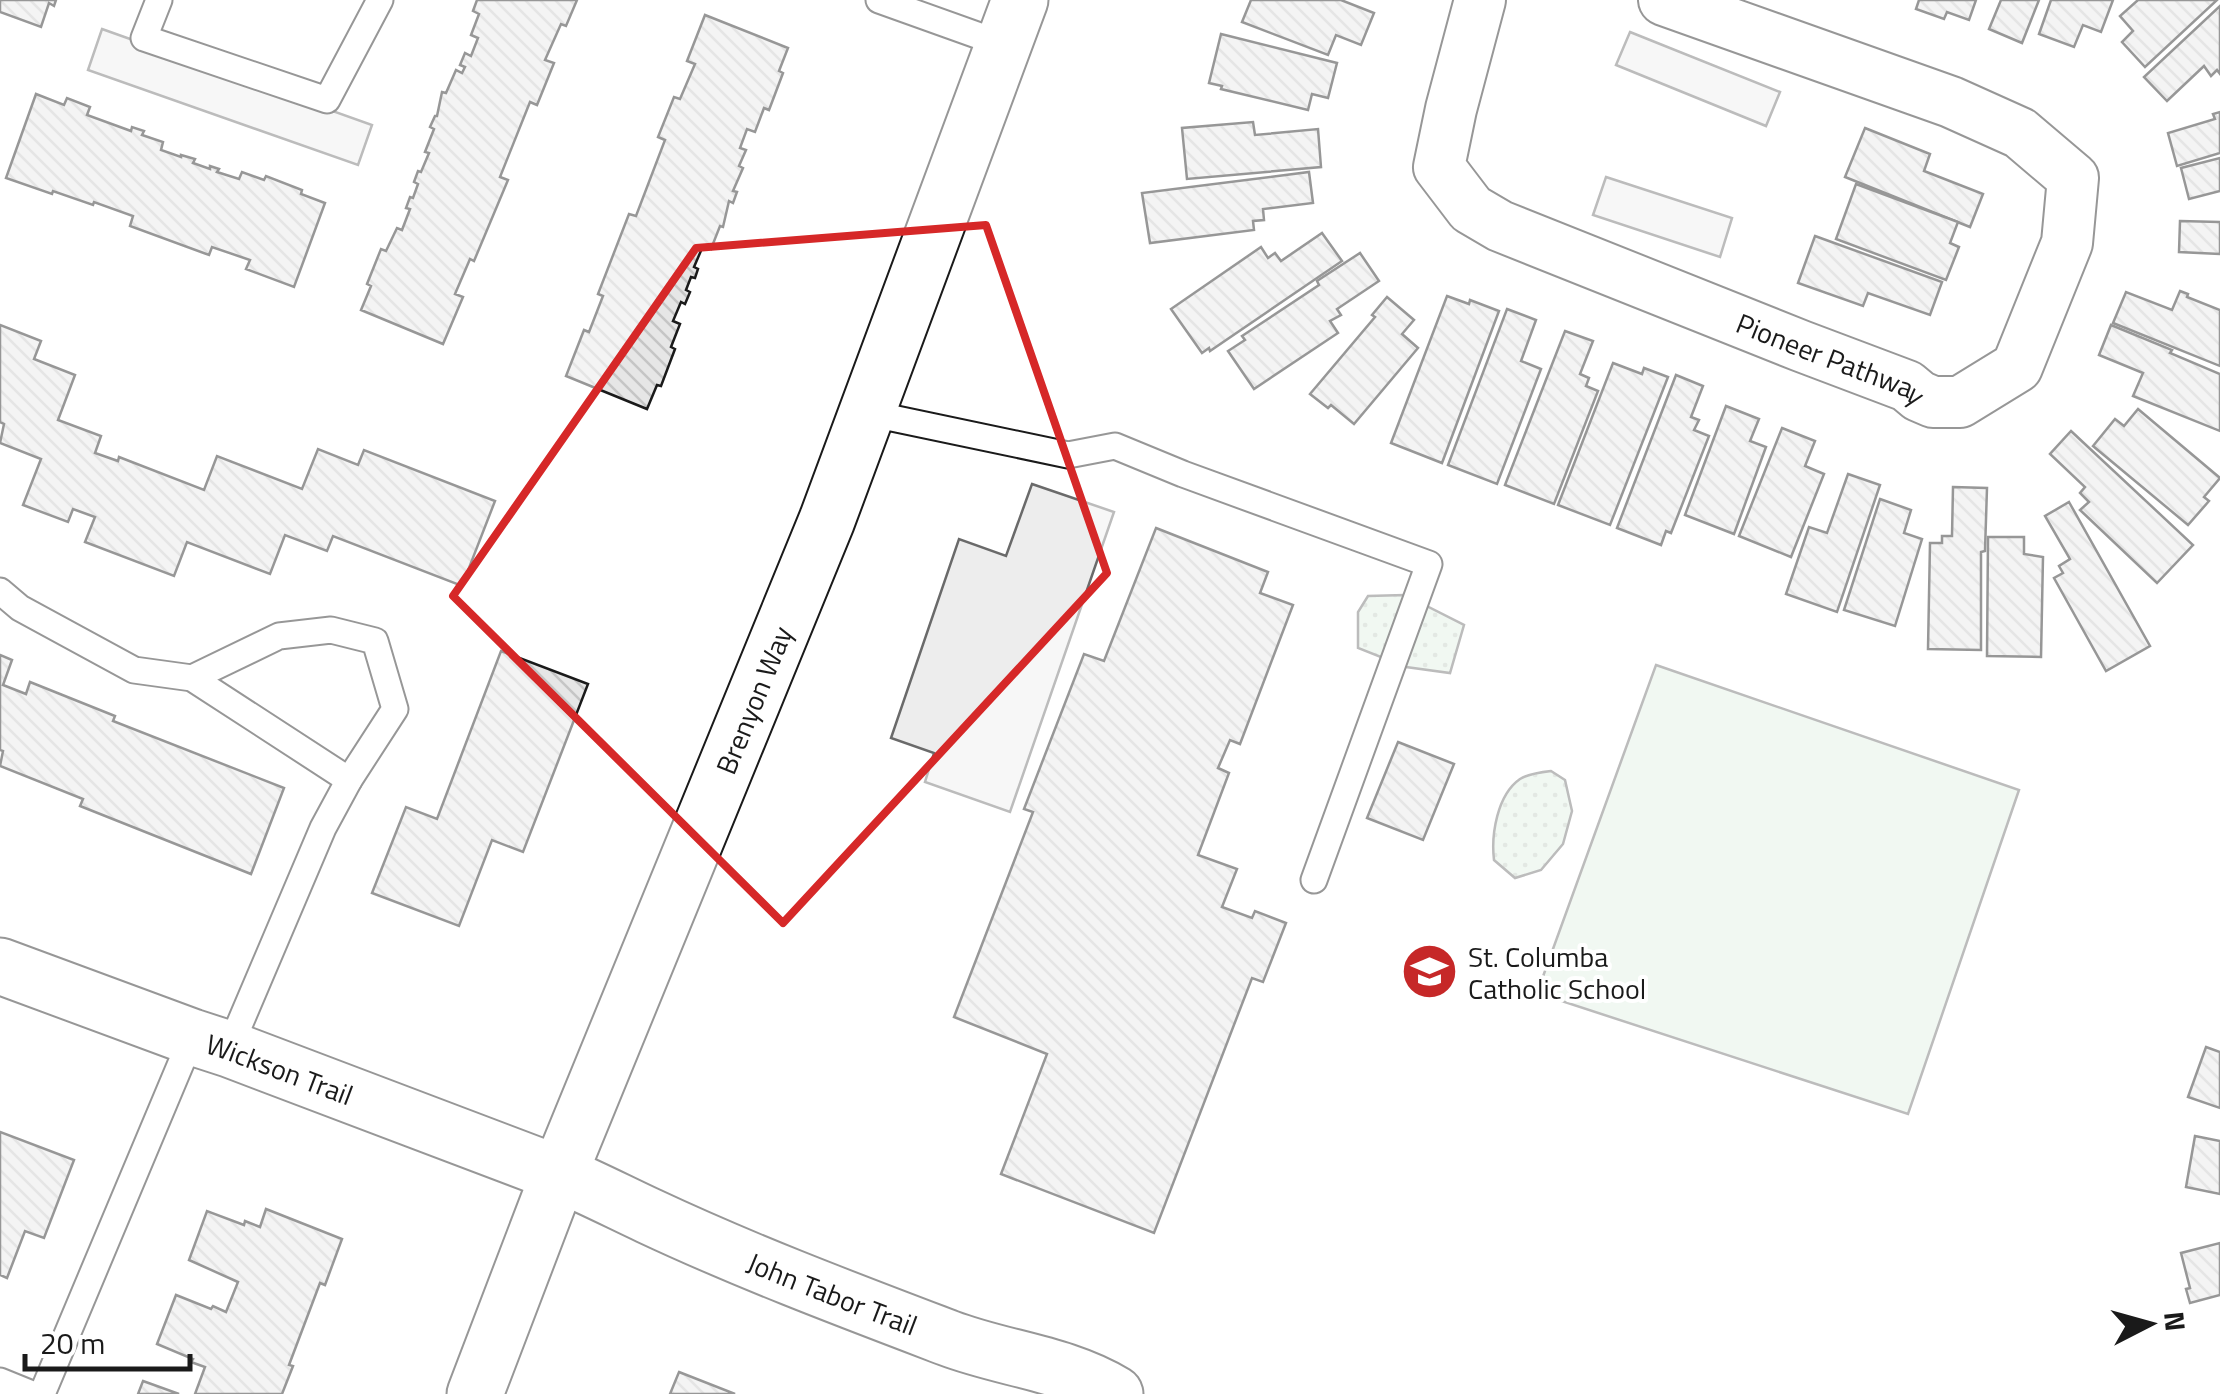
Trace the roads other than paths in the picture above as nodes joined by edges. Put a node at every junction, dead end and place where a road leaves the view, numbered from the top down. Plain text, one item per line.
1 (159, 0) edge
2 (380, 0) edge
3 (880, 0) edge
4 (1480, 0) edge
5 (1664, 0) edge
6 (1011, 22) edge
7 (868, 412) junction
8 (0, 590) edge
9 (192, 678) junction
10 (349, 780) junction
11 (1314, 880) dead end
12 (0, 966) edge
13 (211, 1043) junction
14 (559, 1174) junction
15 (0, 1381) edge
16 (32, 1394) edge
17 (42, 1394) edge
18 (475, 1394) edge
19 (1115, 1394) edge

1 - 2 lane
3 - 6 lane
4 - 5 street, Pioneer Pathway
6 - 7 street, Brenyon Way
7 - 11 lane
7 - 14 street, Brenyon Way
8 - 9 lane
9 - 10 lane
9 - 10 lane
10 - 13 lane
12 - 13 street, Wickson Trail
13 - 14 street, Wickson Trail
13 - 17 lane
14 - 18 street, Brenyon Way
14 - 19 street, John Tabor Trail
15 - 16 lane

